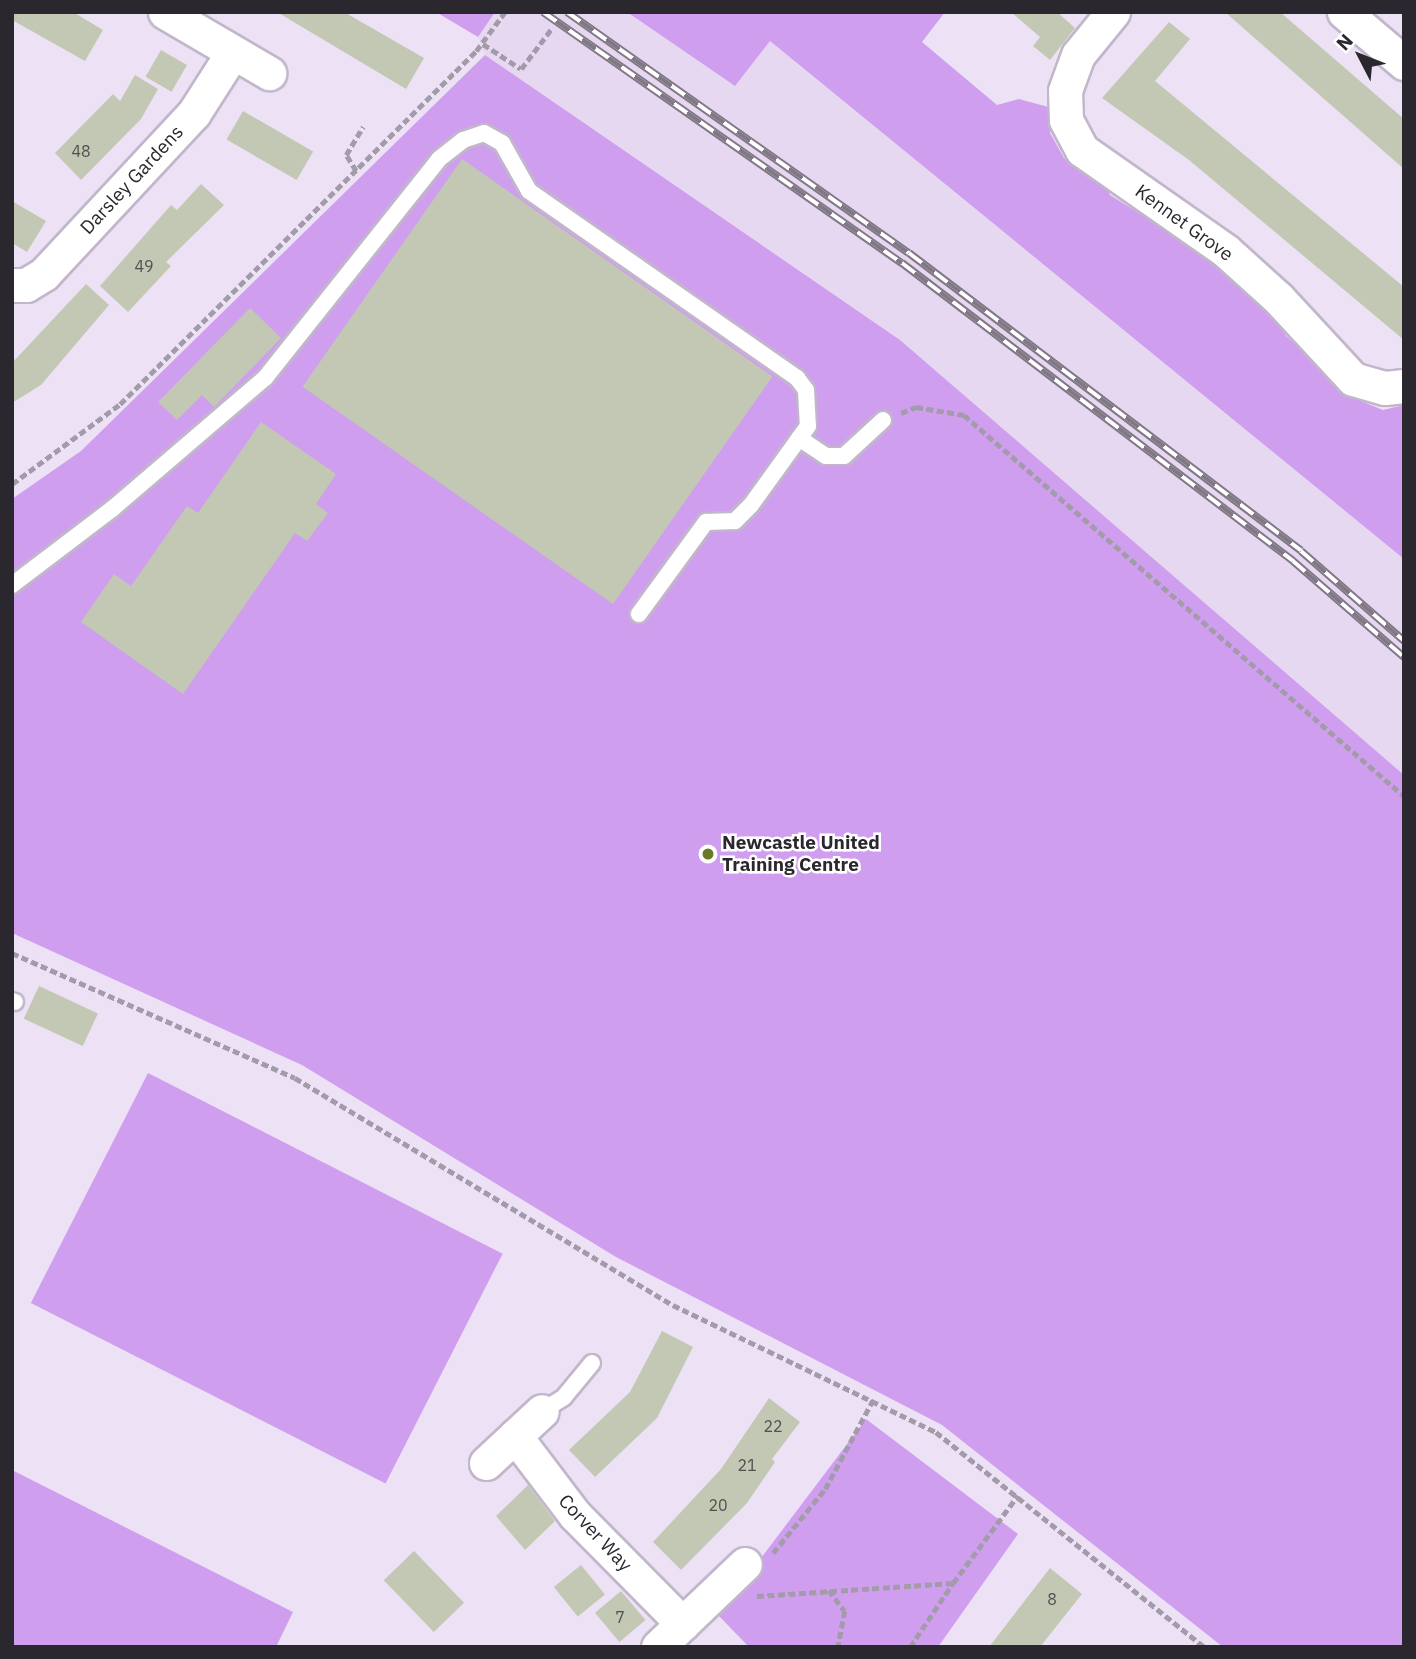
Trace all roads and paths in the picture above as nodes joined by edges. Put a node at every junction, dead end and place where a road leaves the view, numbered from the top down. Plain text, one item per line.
1 (165, 12) edge
2 (505, 12) edge
3 (1113, 12) edge
4 (1344, 12) edge
5 (552, 28) dead end
6 (483, 44) junction
7 (233, 52) junction
8 (1404, 63) edge
9 (269, 73) dead end
10 (363, 127) dead end
11 (356, 171) junction
12 (12, 285) edge
13 (1404, 386) edge
14 (883, 420) joint
15 (799, 438) junction
16 (12, 484) edge
17 (12, 585) edge
18 (639, 614) dead end
19 (1404, 796) edge
20 (12, 953) edge
21 (592, 1363) dead end
22 (873, 1399) junction
23 (542, 1411) joint
24 (515, 1436) junction
25 (486, 1463) dead end
26 (1018, 1495) junction
27 (756, 1563) joint
28 (953, 1583) junction
29 (722, 1590) junction
30 (828, 1590) junction
31 (683, 1624) junction
32 (658, 1647) edge
33 (838, 1647) edge
34 (910, 1647) edge
35 (1205, 1647) edge

1 - 7 street
2 - 6 path
3 - 13 street, Kennet Grove
4 - 8 street
5 - 6 path
6 - 11 path
7 - 9 street
7 - 12 street, Darsley Gardens
10 - 11 path
11 - 16 path
14 - 15 lane
14 - 19 path
15 - 17 lane
15 - 18 lane
20 - 22 path
21 - 23 lane
22 - 26 path
22 - 27 path
23 - 24 street
24 - 25 street
24 - 31 street, Corver Way
26 - 28 path
26 - 35 path
27 - 29 street
28 - 30 path
28 - 34 path
29 - 30 path
29 - 31 street
30 - 33 path
31 - 32 street

